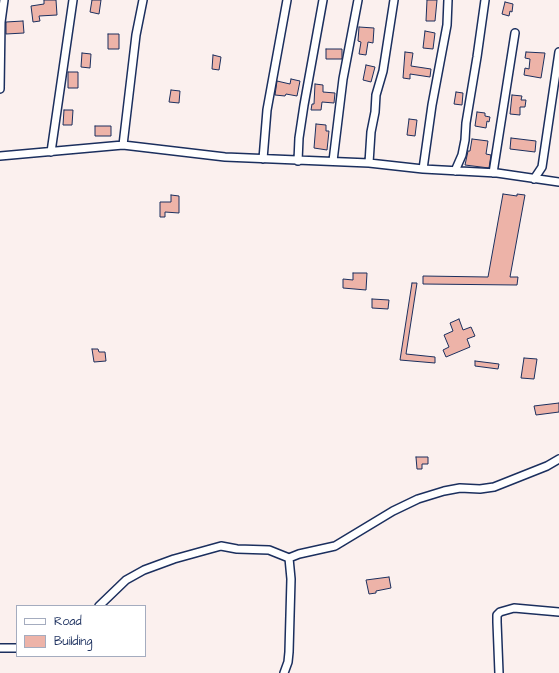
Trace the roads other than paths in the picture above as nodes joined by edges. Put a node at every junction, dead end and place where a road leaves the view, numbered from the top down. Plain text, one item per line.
1 (4, 0) edge
2 (73, 0) edge
3 (143, 0) edge
4 (287, 0) edge
5 (323, 0) edge
6 (358, 0) edge
7 (394, 0) edge
8 (448, 0) edge
9 (485, 0) edge
10 (515, 33) dead end
11 (559, 52) edge
12 (0, 89) edge
13 (122, 145) junction
14 (51, 152) junction
15 (0, 156) edge
16 (263, 159) junction
17 (298, 161) junction
18 (333, 161) junction
19 (368, 163) junction
20 (423, 169) junction
21 (455, 171) junction
22 (493, 173) junction
23 (534, 179) junction
24 (559, 182) edge
25 (559, 459) edge
26 (289, 558) junction
27 (100, 605) edge
28 (559, 612) edge
29 (0, 648) edge
30 (16, 648) edge
31 (284, 673) edge
32 (498, 673) edge

1 - 12 street
2 - 14 street
3 - 13 street
4 - 16 street
5 - 17 street
6 - 18 street
7 - 19 street
8 - 20 street
9 - 21 street
10 - 22 street
11 - 23 street
13 - 14 street
13 - 16 street
14 - 15 street
16 - 17 street
17 - 18 street
18 - 19 street
19 - 20 street
20 - 21 street
21 - 22 street
22 - 23 street
23 - 24 street
25 - 26 street
26 - 27 street
26 - 31 street
28 - 32 street
29 - 30 street

